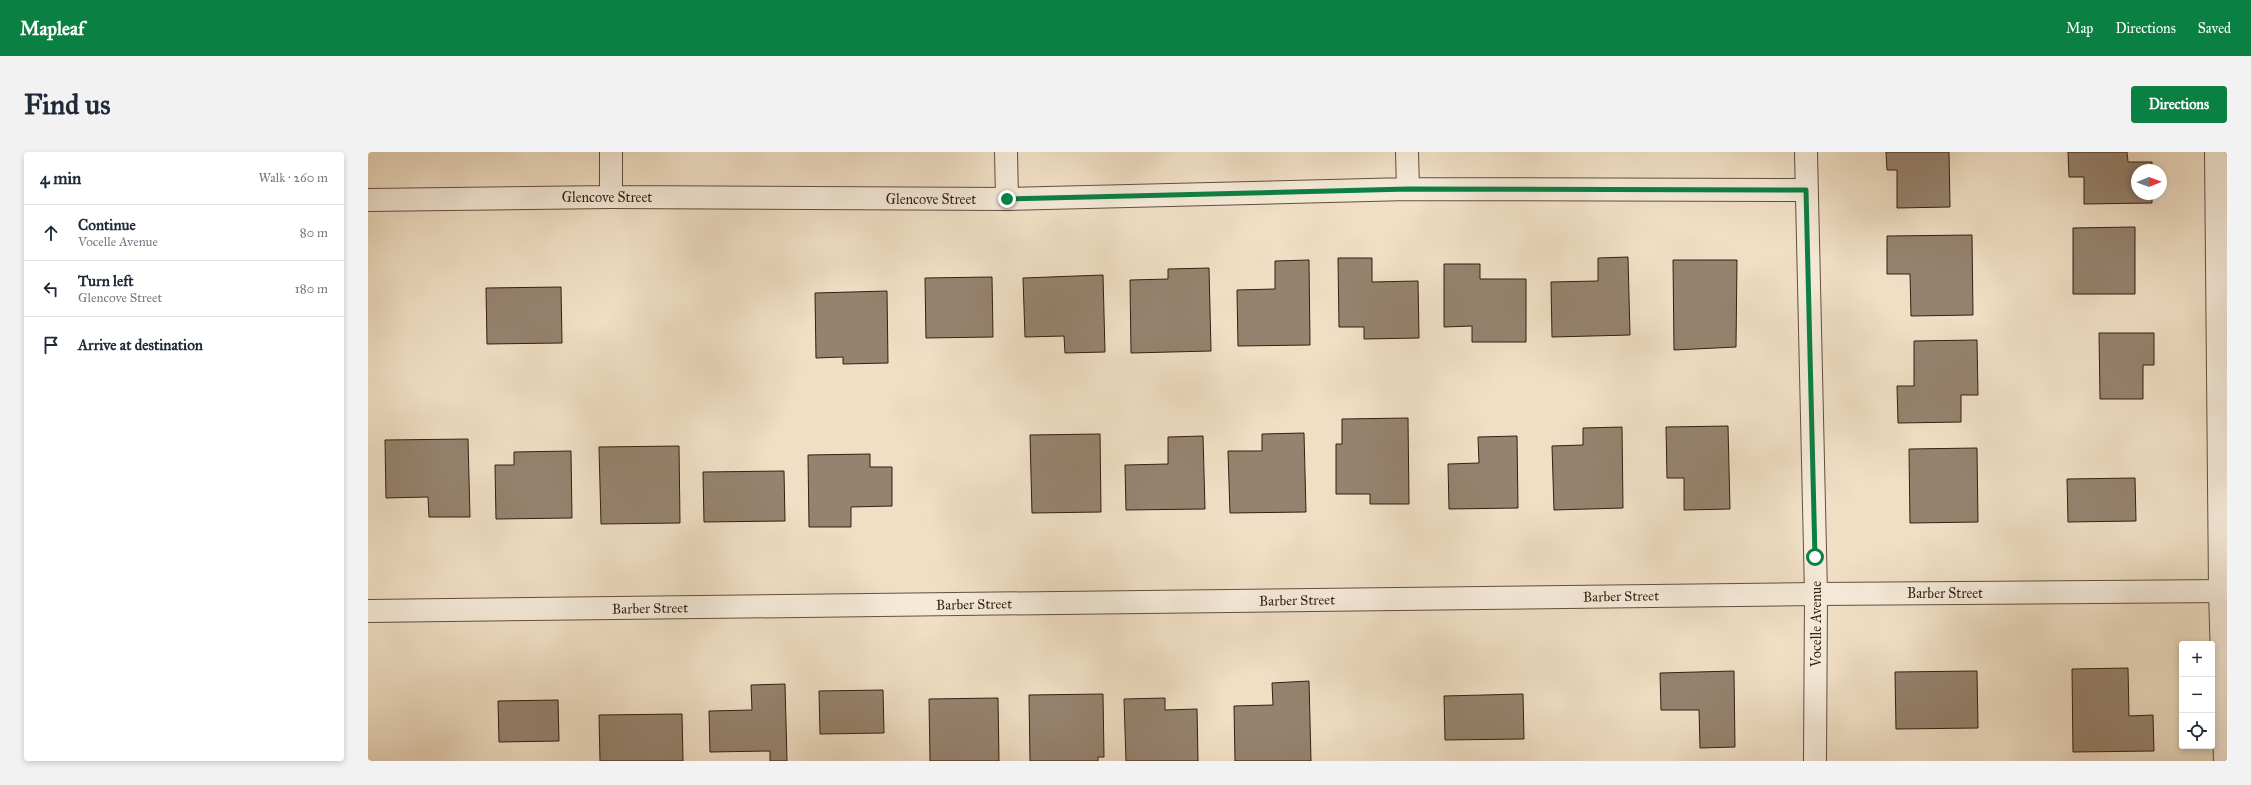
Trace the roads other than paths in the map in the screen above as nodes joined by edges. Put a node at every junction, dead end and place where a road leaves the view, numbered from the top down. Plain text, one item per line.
1 (611, 152) edge
2 (1006, 152) edge
3 (1407, 152) edge
4 (1806, 152) edge
5 (2216, 152) edge
6 (1408, 189) junction
7 (1806, 190) junction
8 (611, 196) junction
9 (1007, 199) junction
10 (368, 200) edge
11 (2224, 591) edge
12 (1816, 594) junction
13 (368, 611) edge
14 (1815, 761) edge
15 (2226, 761) edge

1 - 8 street
2 - 9 street
3 - 6 street
4 - 7 street, Vocelle Avenue
5 - 11 street
6 - 7 street, Glencove Street
6 - 9 street, Glencove Street
7 - 12 street, Vocelle Avenue
8 - 9 street, Glencove Street
8 - 10 street, Glencove Street
11 - 12 street, Barber Street
11 - 15 street
12 - 13 street, Barber Street
12 - 14 street, Vocelle Avenue

